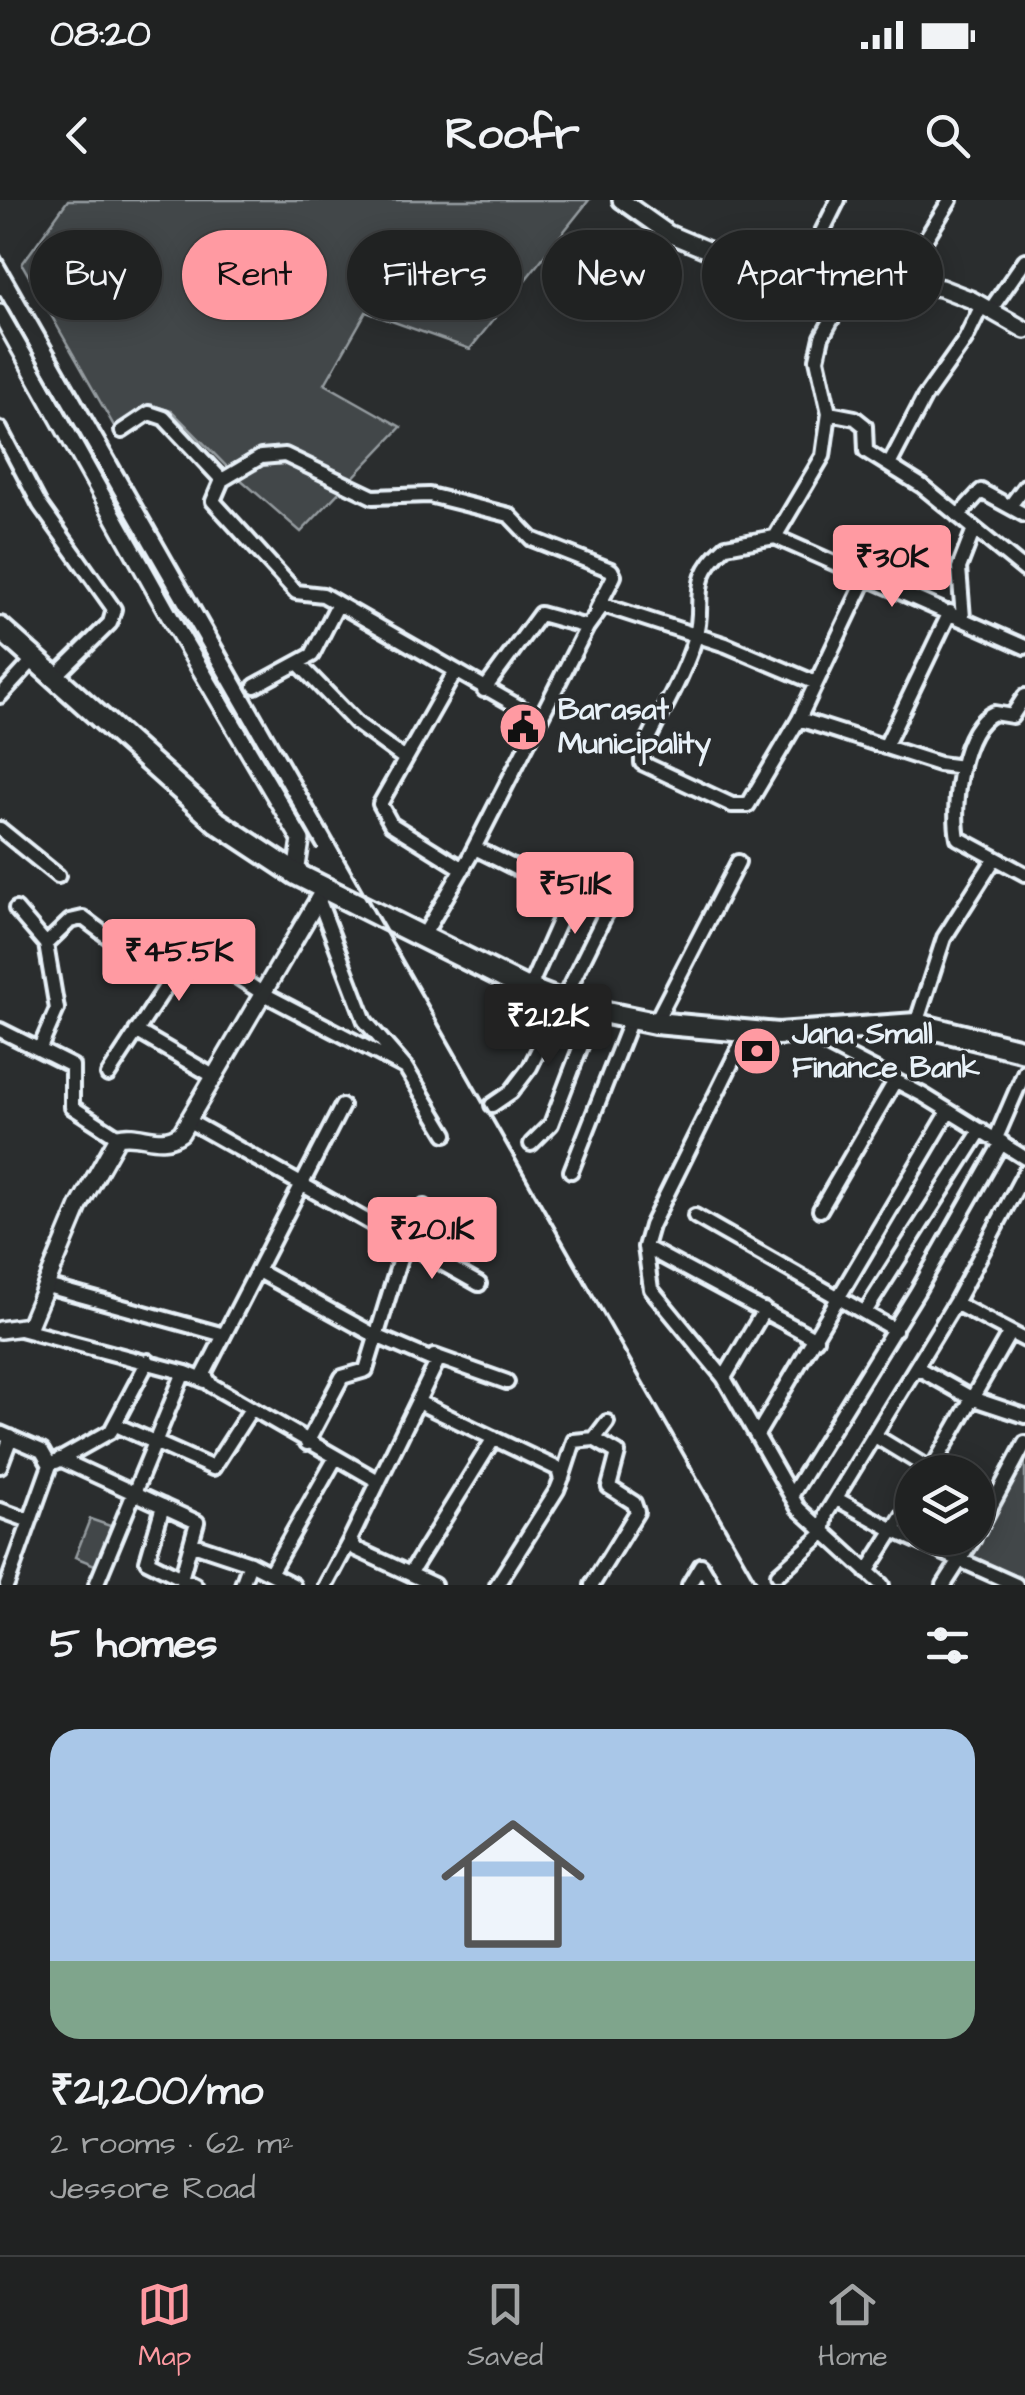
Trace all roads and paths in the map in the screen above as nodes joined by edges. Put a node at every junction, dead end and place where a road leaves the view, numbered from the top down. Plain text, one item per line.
1 (621, 200) edge
2 (838, 200) edge
3 (950, 200) edge
4 (823, 230) edge
5 (931, 230) edge
6 (702, 248) edge
7 (1025, 260) edge
8 (943, 289) edge
9 (986, 307) junction
10 (0, 312) edge
11 (831, 320) edge
12 (1025, 330) edge
13 (829, 413) junction
14 (0, 429) edge
15 (122, 431) dead end
16 (889, 466) junction
17 (222, 480) junction
18 (1025, 486) edge
19 (1010, 506) junction
20 (958, 516) junction
21 (1025, 516) edge
22 (974, 530) junction
23 (775, 536) junction
24 (1025, 570) edge
25 (866, 578) junction
26 (338, 604) junction
27 (596, 612) junction
28 (956, 615) junction
29 (0, 628) edge
30 (586, 628) junction
31 (696, 636) junction
32 (1025, 647) edge
33 (35, 658) junction
34 (298, 663) junction
35 (455, 672) junction
36 (55, 677) junction
37 (816, 683) junction
38 (255, 686) dead end
39 (484, 690) junction
40 (0, 696) edge
41 (1025, 696) edge
42 (540, 719) junction
43 (800, 720) junction
44 (885, 748) junction
45 (405, 759) junction
46 (962, 767) junction
47 (0, 830) edge
48 (475, 848) junction
49 (995, 858) junction
50 (738, 862) dead end
51 (463, 869) junction
52 (582, 869) dead end
53 (296, 874) junction
54 (1025, 874) edge
55 (58, 876) dead end
56 (619, 886) dead end
57 (321, 894) junction
58 (570, 894) junction
59 (16, 909) dead end
60 (422, 938) junction
61 (46, 944) junction
62 (168, 982) junction
63 (525, 987) junction
64 (262, 992) junction
65 (562, 1002) junction
66 (594, 1012) junction
67 (631, 1020) junction
68 (654, 1022) junction
69 (916, 1024) junction
70 (0, 1030) edge
71 (136, 1031) junction
72 (748, 1032) junction
73 (806, 1034) junction
74 (40, 1048) junction
75 (1025, 1051) edge
76 (406, 1068) junction
77 (1025, 1071) edge
78 (108, 1076) dead end
79 (215, 1076) junction
80 (895, 1081) junction
81 (492, 1105) dead end
82 (342, 1106) dead end
83 (948, 1111) junction
84 (189, 1121) junction
85 (981, 1130) junction
86 (446, 1134) dead end
87 (118, 1137) junction
88 (999, 1140) junction
89 (531, 1144) dead end
90 (1025, 1158) edge
91 (571, 1171) dead end
92 (1025, 1172) edge
93 (301, 1187) junction
94 (424, 1207) dead end
95 (820, 1210) dead end
96 (695, 1216) dead end
97 (406, 1244) junction
98 (645, 1247) junction
99 (258, 1271) junction
100 (479, 1284) dead end
101 (47, 1286) junction
102 (840, 1298) junction
103 (955, 1302) junction
104 (764, 1310) junction
105 (865, 1312) junction
106 (20, 1328) junction
107 (0, 1330) edge
108 (895, 1330) junction
109 (1010, 1332) junction
110 (224, 1335) junction
111 (376, 1336) junction
112 (816, 1339) junction
113 (1025, 1340) edge
114 (431, 1356) junction
115 (148, 1361) junction
116 (916, 1367) junction
117 (186, 1373) junction
118 (724, 1378) junction
119 (205, 1381) junction
120 (508, 1382) dead end
121 (972, 1398) junction
122 (420, 1403) junction
123 (251, 1409) junction
124 (1025, 1416) edge
125 (607, 1422) dead end
126 (116, 1425) junction
127 (5, 1435) edge
128 (757, 1435) junction
129 (875, 1436) junction
130 (494, 1438) junction
131 (594, 1439) junction
132 (156, 1442) junction
133 (307, 1442) junction
134 (1025, 1444) edge
135 (904, 1455) edge
136 (940, 1455) edge
137 (335, 1459) junction
138 (55, 1462) junction
139 (0, 1466) edge
140 (561, 1480) junction
141 (378, 1481) junction
142 (135, 1494) junction
143 (791, 1496) junction
144 (837, 1499) junction
145 (995, 1500) edge
146 (164, 1506) junction
147 (0, 1510) edge
148 (30, 1522) junction
149 (895, 1531) joint
150 (823, 1534) junction
151 (350, 1540) junction
152 (192, 1544) junction
153 (947, 1555) edge
154 (964, 1555) edge
155 (960, 1561) junction
156 (250, 1564) junction
157 (270, 1572) junction
158 (412, 1572) junction
159 (867, 1572) junction
160 (778, 1574) dead end
161 (180, 1579) junction
162 (1009, 1584) edge
163 (6, 1585) edge
164 (96, 1585) edge
165 (195, 1585) edge
166 (242, 1585) edge
167 (293, 1585) edge
168 (326, 1585) edge
169 (434, 1585) edge
170 (496, 1585) edge
171 (592, 1585) edge
172 (688, 1585) edge
173 (713, 1585) edge
174 (882, 1585) edge
175 (944, 1585) edge

1 - 6 street
2 - 4 street
3 - 5 street
7 - 9 street
8 - 9 street
9 - 12 street
9 - 16 street
10 - 53 street
11 - 13 street
13 - 16 street
13 - 23 street
14 - 36 street
15 - 17 street
16 - 20 street
17 - 26 street
17 - 27 street
18 - 19 street
19 - 20 street
19 - 21 street
20 - 22 street
22 - 24 street
22 - 28 street
23 - 25 street
23 - 31 street
25 - 28 street
25 - 37 street
26 - 34 street
26 - 35 street
27 - 30 street
27 - 31 street
28 - 32 street
28 - 44 street
29 - 33 highway
30 - 39 street
30 - 42 street
31 - 37 street
31 - 43 street
33 - 36 highway
33 - 40 street
34 - 38 street
34 - 45 street
35 - 39 street
35 - 45 street
36 - 53 highway
37 - 43 street
39 - 42 street
41 - 46 street
42 - 48 street
43 - 44 street
44 - 46 street
45 - 51 street
46 - 49 street
47 - 55 street
48 - 51 street
48 - 58 street
49 - 54 street
49 - 69 street
50 - 68 street
51 - 60 street
52 - 58 street
53 - 57 highway
56 - 65 street
57 - 60 highway
57 - 64 street
57 - 76 street
58 - 63 street
59 - 61 street
60 - 63 highway
61 - 62 street
61 - 74 street
62 - 64 street
62 - 71 street
63 - 65 highway
64 - 76 street
64 - 79 street
65 - 66 highway
65 - 81 street
66 - 67 highway
66 - 89 street
67 - 68 highway
67 - 91 street
68 - 72 highway
69 - 73 highway
69 - 75 highway
70 - 74 street
71 - 78 street
71 - 79 street
72 - 73 highway
72 - 98 street
73 - 80 street
74 - 87 street
76 - 86 street
77 - 88 street
79 - 84 street
80 - 83 street
80 - 95 street
82 - 93 street
83 - 85 street
83 - 102 street
84 - 87 street
84 - 93 street
85 - 88 street
85 - 105 street
87 - 101 street
88 - 90 street
88 - 108 street
92 - 103 street
93 - 97 street
93 - 99 street
94 - 97 street
96 - 102 street
97 - 100 street
97 - 111 street
98 - 104 street
98 - 118 street
99 - 110 street
99 - 111 street
101 - 106 street
101 - 110 street
102 - 105 street
102 - 112 street
103 - 109 street
103 - 116 street
104 - 112 street
104 - 118 street
105 - 108 street
106 - 107 street
106 - 115 street
108 - 143 street
109 - 113 street
109 - 121 street
110 - 119 street
111 - 114 street
111 - 133 street
112 - 128 street
114 - 120 street
114 - 122 street
115 - 117 street
115 - 126 street
116 - 121 street
116 - 129 street
117 - 119 street
117 - 132 street
118 - 128 street
119 - 123 street
121 - 124 street
121 - 136 street
122 - 130 street
122 - 141 street
123 - 132 street
123 - 133 street
125 - 131 street
126 - 132 street
126 - 138 street
127 - 138 street
127 - 139 street
128 - 143 street
129 - 135 street
129 - 144 street
130 - 140 street
130 - 158 street
131 - 140 street
131 - 171 street
132 - 142 street
133 - 137 street
134 - 145 street
137 - 141 street
137 - 157 street
138 - 142 street
138 - 148 street
140 - 170 street
141 - 151 street
142 - 146 street
142 - 164 street
143 - 150 street
144 - 149 street
144 - 150 street
146 - 152 street
146 - 161 street
147 - 148 street
148 - 163 street
149 - 159 street
150 - 159 street
150 - 160 street
151 - 158 street
151 - 168 street
152 - 156 street
152 - 161 street
153 - 155 street
154 - 155 street
155 - 162 street
155 - 175 street
156 - 157 street
156 - 166 street
157 - 167 street
158 - 169 street
159 - 174 street
161 - 165 street
172 - 173 street

